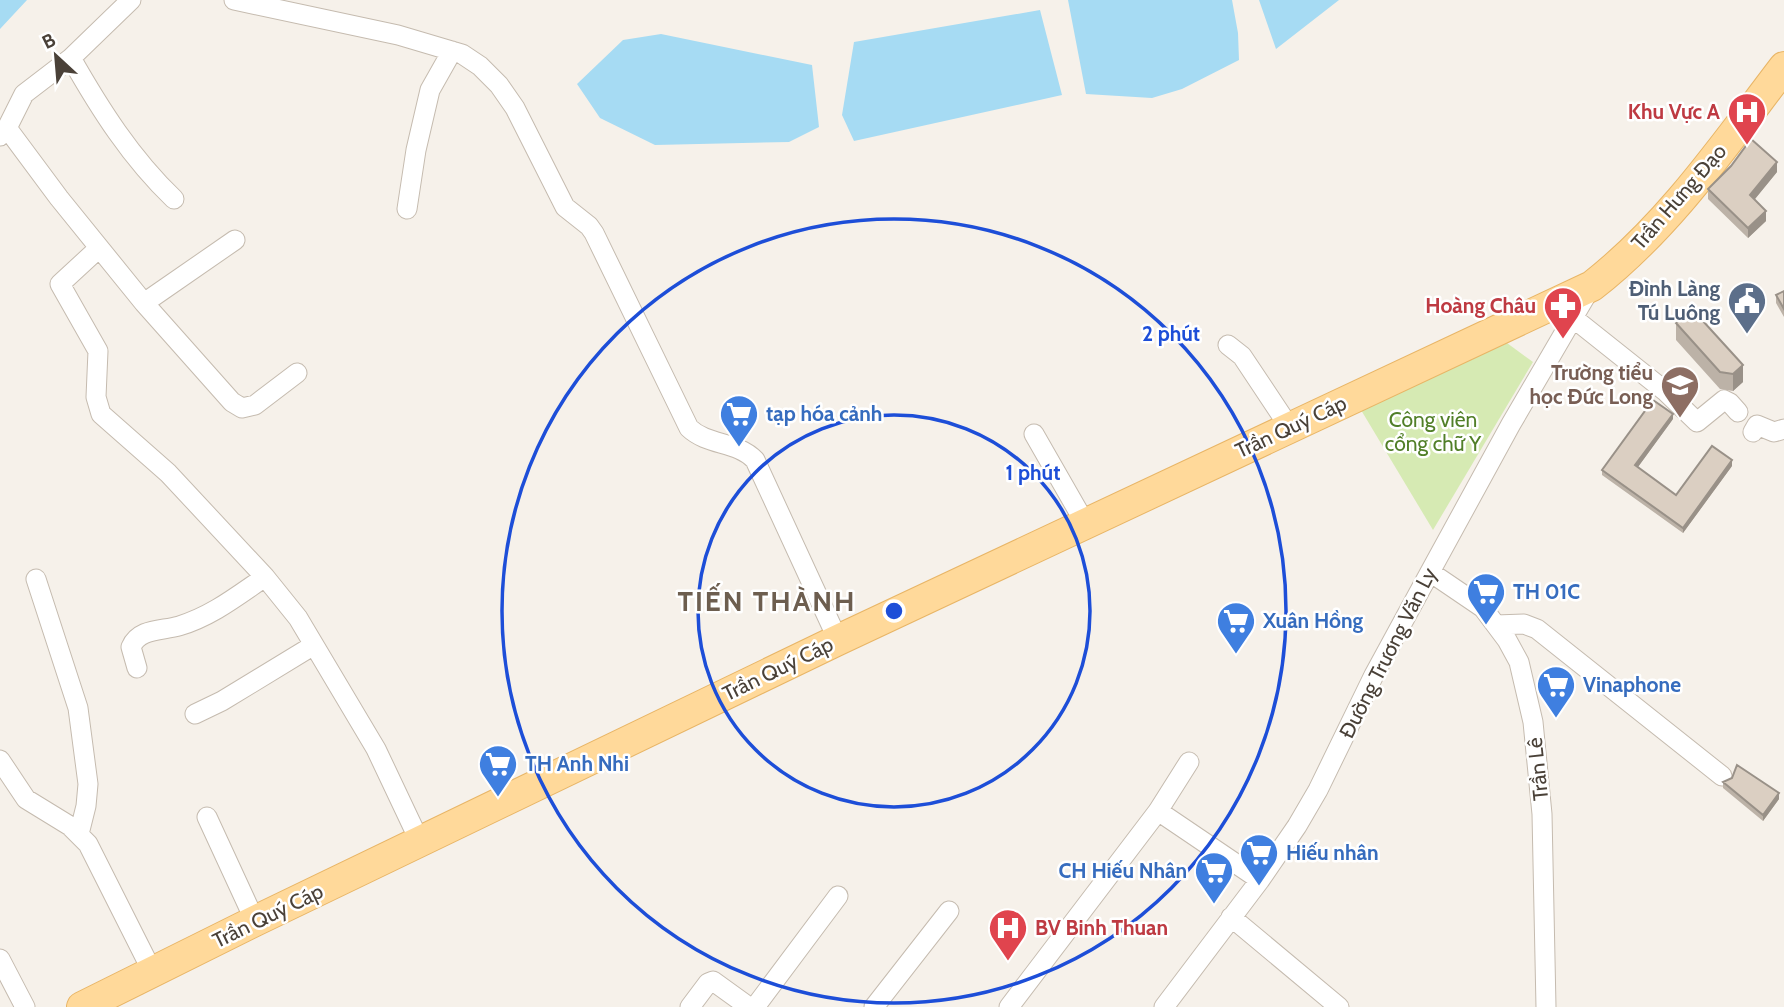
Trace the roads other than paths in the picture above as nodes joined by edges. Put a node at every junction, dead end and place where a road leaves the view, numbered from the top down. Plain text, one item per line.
1 (131, 0) edge
2 (234, 0) edge
3 (452, 51) junction
4 (71, 58) junction
5 (1784, 67) edge
6 (4, 132) edge
7 (174, 199) dead end
8 (407, 209) dead end
9 (235, 240) dead end
10 (99, 247) junction
11 (1592, 286) junction
12 (144, 303) junction
13 (1573, 317) junction
14 (1228, 345) dead end
15 (297, 373) dead end
16 (1738, 412) dead end
17 (1290, 428) junction
18 (1784, 429) edge
19 (1753, 432) dead end
20 (1034, 434) dead end
21 (1085, 523) junction
22 (1430, 572) junction
23 (265, 577) junction
24 (36, 579) dead end
25 (1496, 625) junction
26 (838, 640) junction
27 (314, 645) junction
28 (137, 668) dead end
29 (195, 714) dead end
30 (0, 761) edge
31 (1189, 762) dead end
32 (1722, 776) dead end
33 (1158, 811) junction
34 (207, 817) dead end
35 (79, 834) junction
36 (420, 842) junction
37 (1260, 880) junction
38 (838, 896) dead end
39 (949, 911) dead end
40 (1231, 917) junction
41 (255, 921) junction
42 (0, 959) edge
43 (153, 972) junction
44 (94, 1004) edge
45 (1170, 1005) edge
46 (25, 1007) edge
47 (690, 1007) edge
48 (749, 1007) edge
49 (755, 1007) edge
50 (874, 1007) edge
51 (1009, 1007) edge
52 (1339, 1007) edge
53 (1546, 1007) edge

1 - 4 street
2 - 3 street
3 - 8 street
3 - 26 street
4 - 6 street
4 - 7 street
5 - 11 main road, Trần Hưng Đạo
6 - 10 street
9 - 12 street
10 - 12 street
10 - 23 street
11 - 13 street, Đường Trương Văn Ly
11 - 17 main road, Trần Quý Cáp
12 - 15 street
13 - 16 street
13 - 22 street, Đường Trương Văn Ly
14 - 17 street
17 - 21 main road, Trần Quý Cáp
18 - 19 street
20 - 21 street
21 - 26 main road, Trần Quý Cáp
22 - 25 street, Trần Lê
22 - 37 street, Đường Trương Văn Ly
23 - 27 street
23 - 28 street
24 - 35 street
25 - 32 street
25 - 53 street, Trần Lê
26 - 36 main road, Trần Quý Cáp
27 - 29 street
27 - 36 street
30 - 35 street
31 - 33 street
33 - 37 street
33 - 51 street
34 - 41 street
35 - 43 street
36 - 41 main road, Trần Quý Cáp
37 - 40 street, Đường Trương Văn Ly
38 - 49 street
39 - 50 street
40 - 45 street, Đường Trương Văn Ly
40 - 52 street
41 - 43 main road, Trần Quý Cáp
42 - 46 street
43 - 44 main road, Trần Quý Cáp
47 - 48 street

